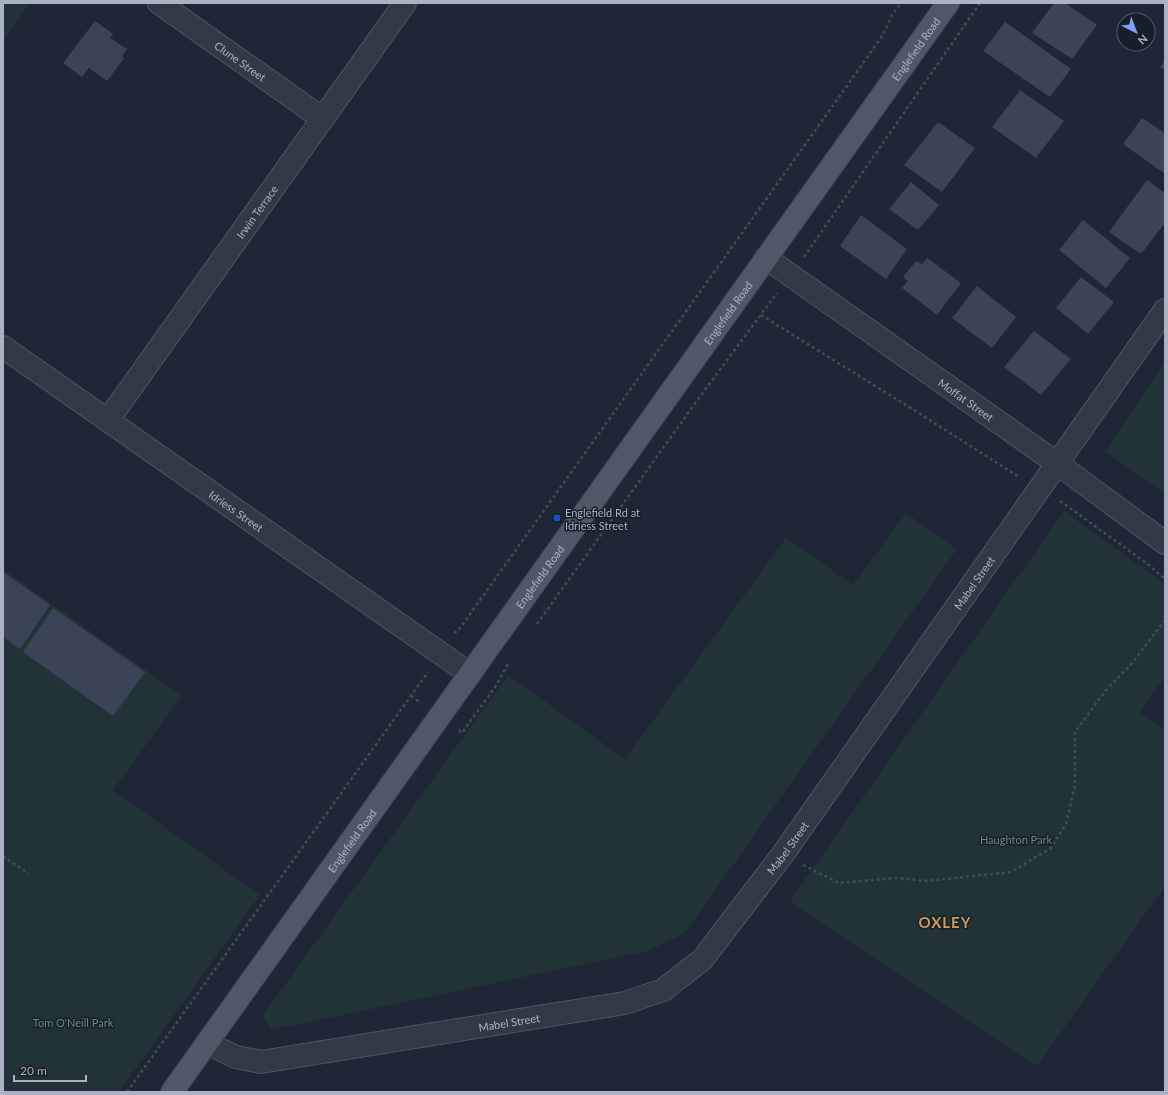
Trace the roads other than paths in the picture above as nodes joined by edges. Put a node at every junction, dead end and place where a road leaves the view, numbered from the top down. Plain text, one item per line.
1 (159, 3) edge
2 (405, 3) edge
3 (948, 3) edge
4 (323, 119) junction
5 (766, 258) junction
6 (1165, 310) edge
7 (3, 347) edge
8 (108, 420) junction
9 (1058, 464) junction
10 (1165, 542) edge
11 (470, 674) junction
12 (207, 1043) junction
13 (172, 1092) edge

1 - 4 street, Clune Street
2 - 4 street, Irwin Terrace
3 - 5 main road, Englefield Road
4 - 8 street, Irwin Terrace
5 - 9 street, Moffat Street
5 - 11 main road, Englefield Road
6 - 9 street, Mabel Street
7 - 8 street, Idriess Street
8 - 11 street, Idriess Street
9 - 10 street, Moffat Street
9 - 12 street, Mabel Street
11 - 12 main road, Englefield Road
12 - 13 main road, Englefield Road

